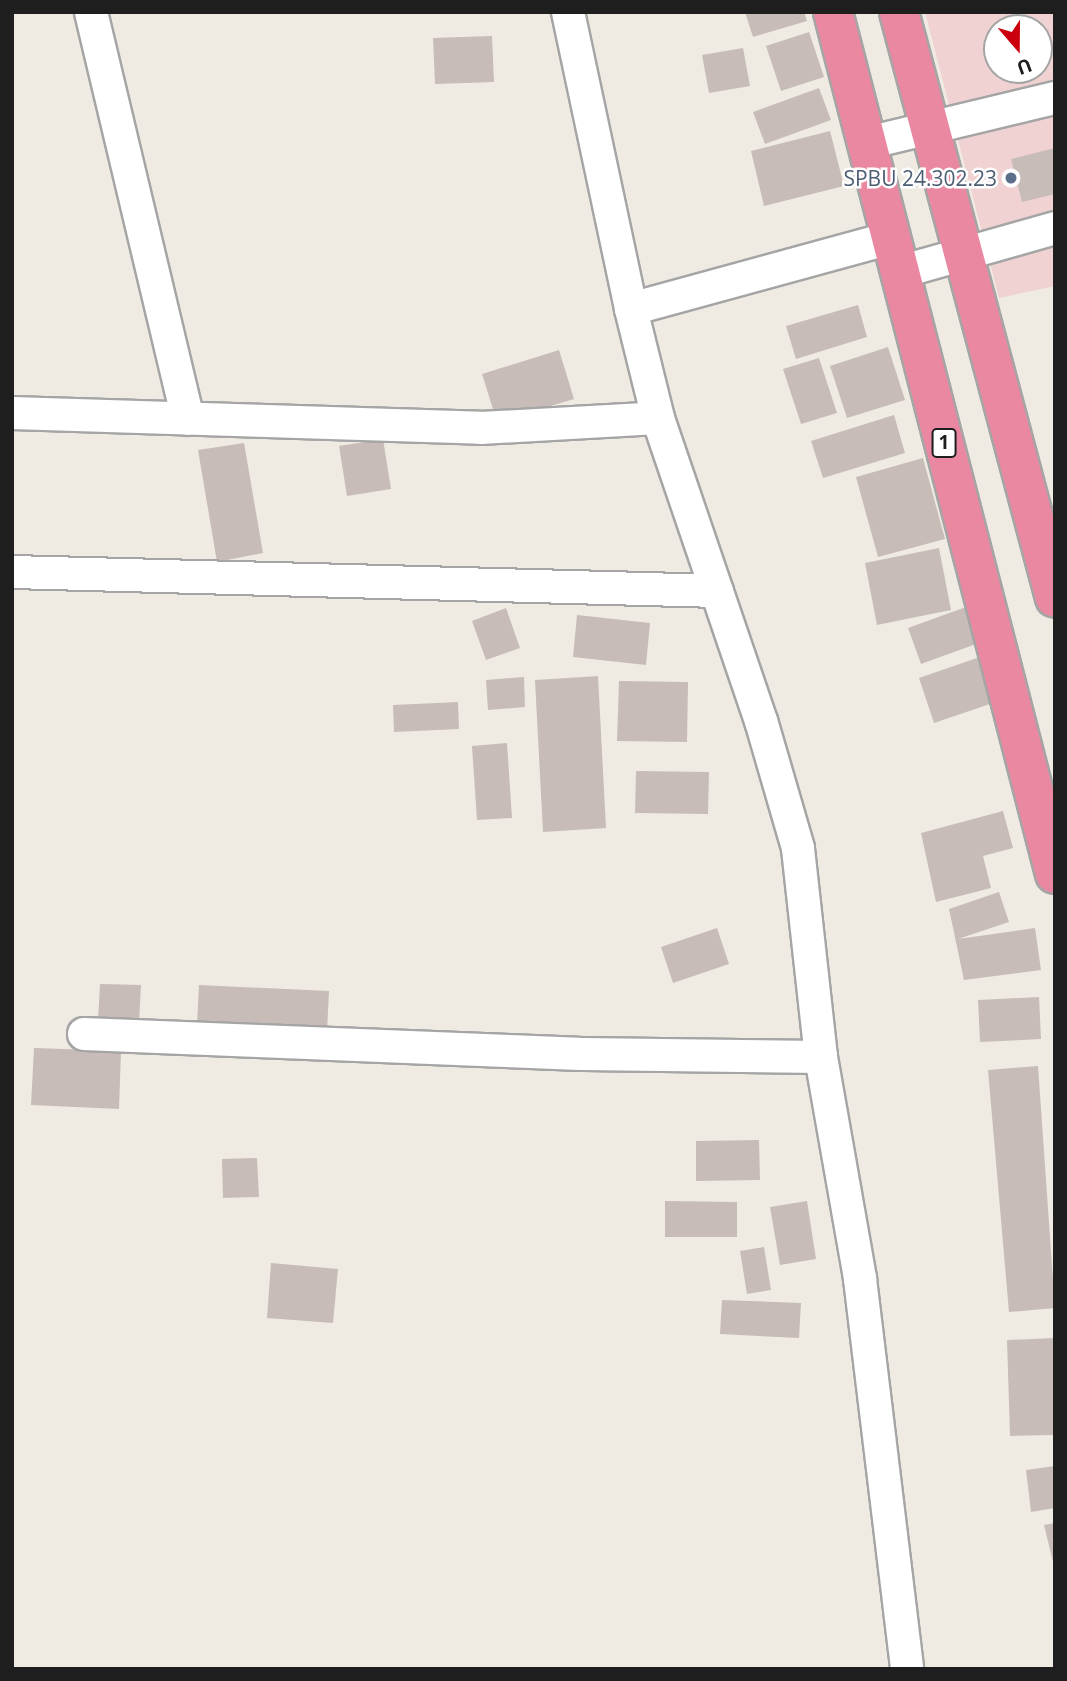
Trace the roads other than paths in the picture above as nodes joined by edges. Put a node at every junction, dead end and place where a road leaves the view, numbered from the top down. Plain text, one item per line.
1 (91, 12) edge
2 (568, 12) edge
3 (833, 12) edge
4 (899, 12) edge
5 (1055, 98) edge
6 (929, 129) junction
7 (867, 143) junction
8 (1055, 228) edge
9 (962, 254) junction
10 (896, 255) junction
11 (631, 309) junction
12 (12, 413) edge
13 (658, 418) junction
14 (188, 419) junction
15 (12, 572) edge
16 (717, 591) junction
17 (1055, 598) edge
18 (1055, 874) edge
19 (84, 1034) dead end
20 (821, 1057) junction
21 (907, 1669) edge

1 - 14 street
2 - 11 street
3 - 7 highway, 1
4 - 6 highway
5 - 6 street
6 - 7 street
6 - 9 highway
7 - 10 highway, 1
8 - 9 street
9 - 10 street
9 - 17 highway
10 - 11 street
10 - 18 highway, 1
11 - 13 street
12 - 14 street
13 - 14 street
13 - 16 street
15 - 16 street
16 - 20 street
19 - 20 street
20 - 21 street

